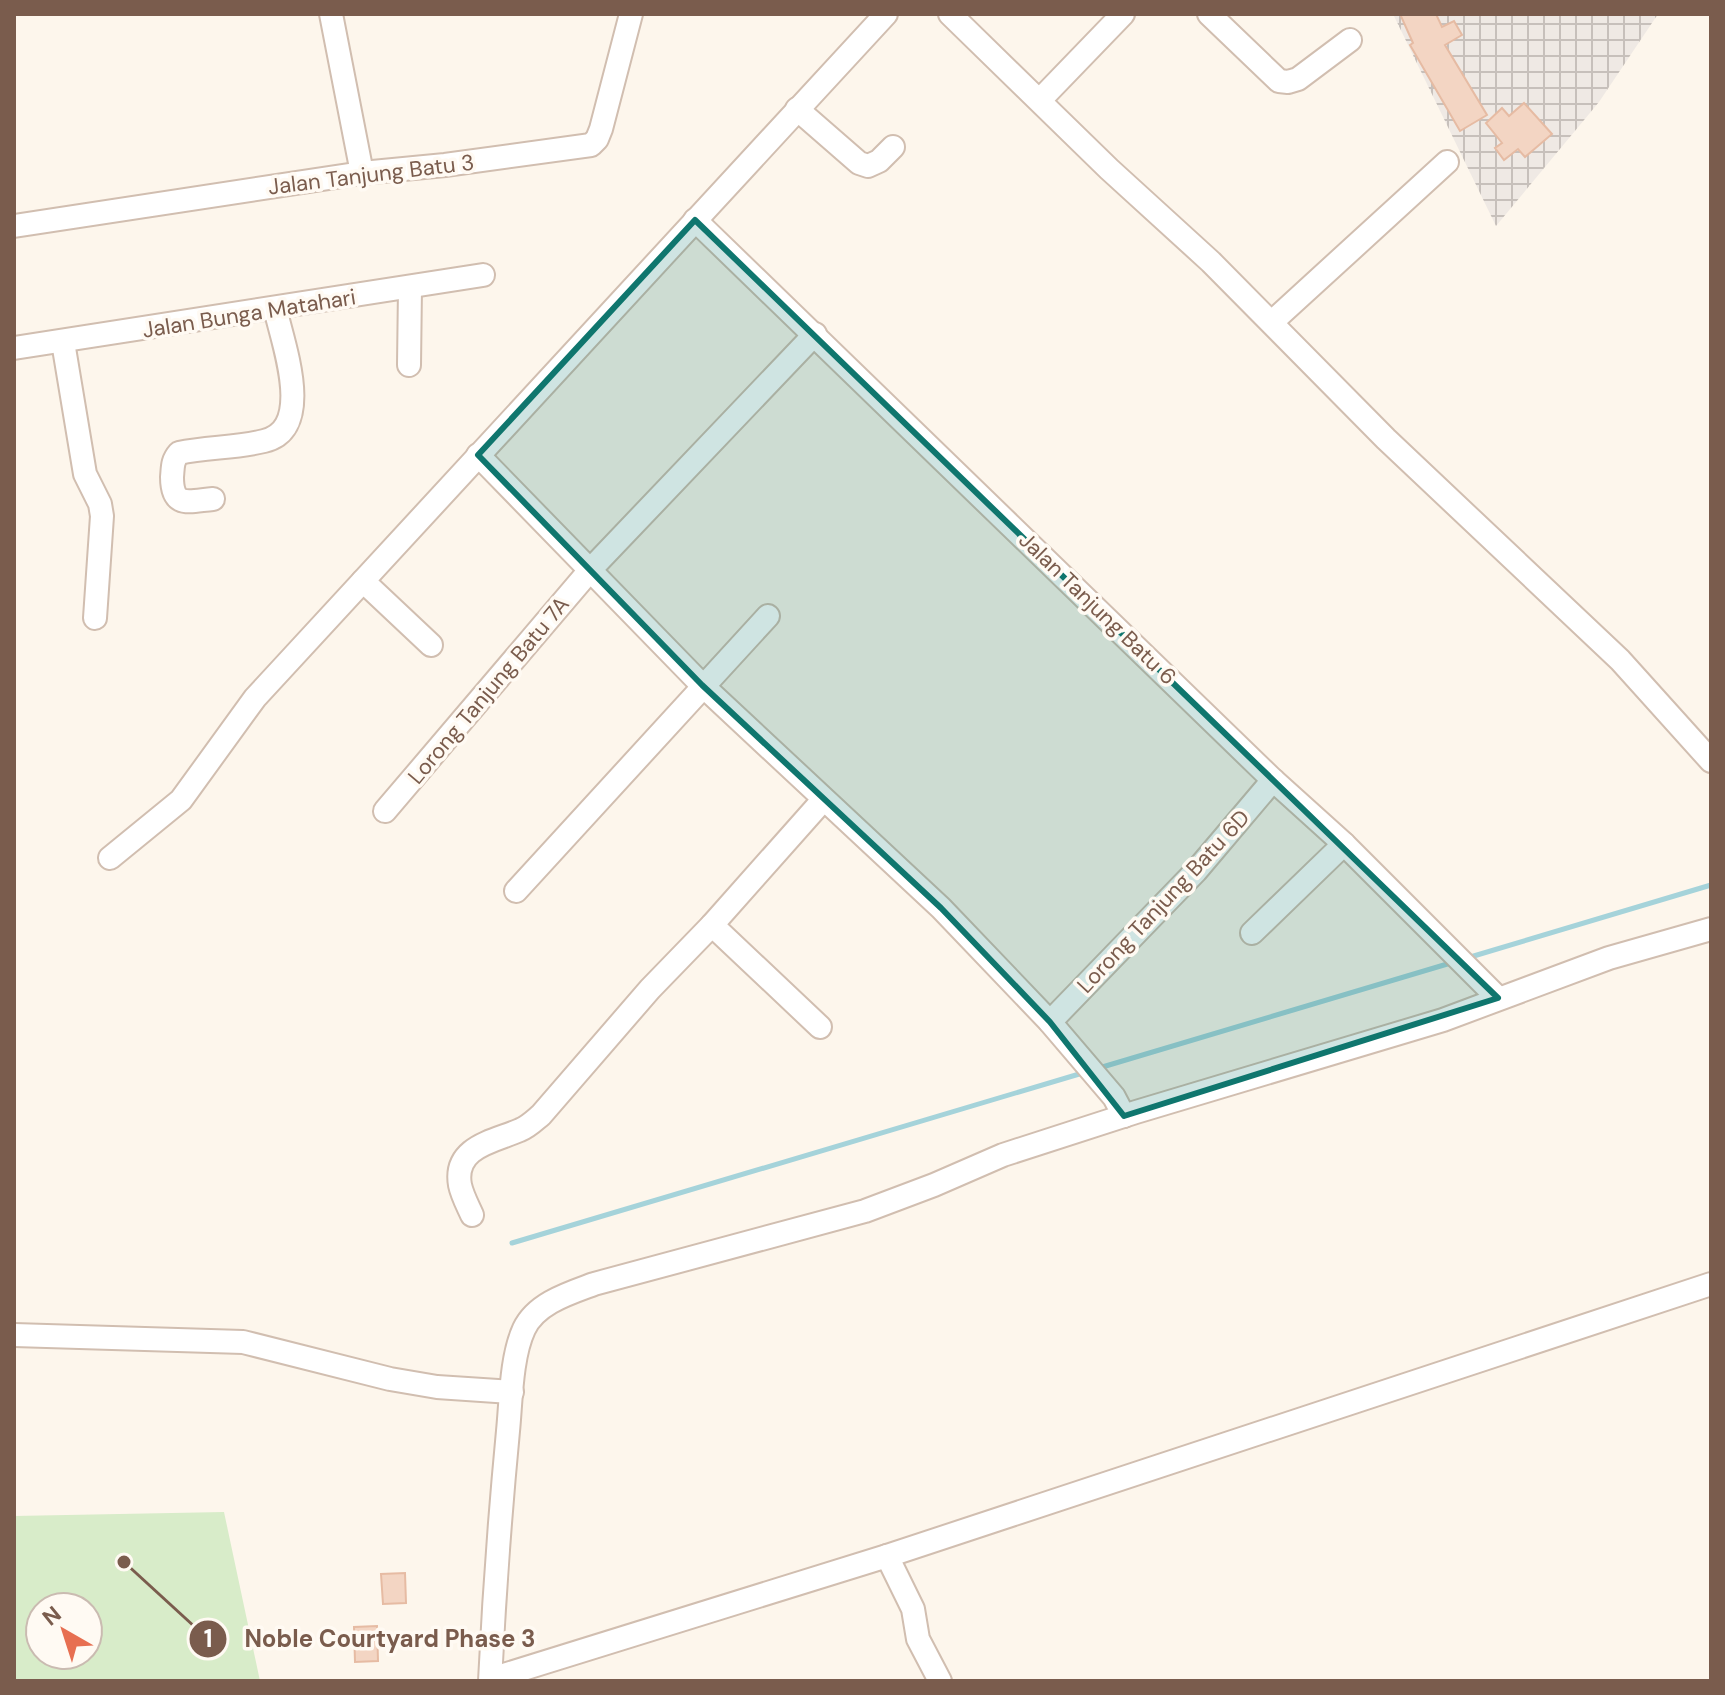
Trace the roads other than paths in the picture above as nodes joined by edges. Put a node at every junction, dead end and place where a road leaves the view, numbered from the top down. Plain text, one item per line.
1 (331, 14) edge
2 (631, 14) edge
3 (886, 14) edge
4 (950, 14) edge
5 (1123, 14) edge
6 (1209, 14) edge
7 (1350, 40) dead end
8 (1040, 100) junction
9 (797, 109) junction
10 (893, 147) dead end
11 (1447, 162) dead end
12 (362, 173) junction
13 (695, 220) junction
14 (14, 226) edge
15 (483, 275) dead end
16 (410, 288) junction
17 (275, 308) junction
18 (1272, 322) junction
19 (815, 334) junction
20 (63, 342) junction
21 (14, 348) edge
22 (409, 365) dead end
23 (478, 455) junction
24 (213, 499) dead end
25 (591, 569) junction
26 (363, 581) junction
27 (768, 616) dead end
28 (95, 618) dead end
29 (431, 645) dead end
30 (702, 685) junction
31 (1711, 761) edge
32 (1273, 780) junction
33 (823, 800) junction
34 (385, 811) dead end
35 (1344, 844) junction
36 (110, 858) dead end
37 (516, 891) dead end
38 (712, 925) junction
39 (1711, 929) edge
40 (1252, 933) dead end
41 (1491, 991) junction
42 (1050, 1022) junction
43 (820, 1027) dead end
44 (1119, 1106) junction
45 (472, 1215) dead end
46 (1711, 1284) edge
47 (14, 1335) edge
48 (512, 1392) junction
49 (891, 1566) junction
50 (490, 1680) edge
51 (940, 1681) edge

1 - 12 street
2 - 12 street, Jalan Tanjung Batu 3
3 - 9 street
4 - 8 street
5 - 8 street
6 - 7 street
8 - 18 street
9 - 10 street
9 - 13 street
11 - 18 street
12 - 14 street, Jalan Tanjung Batu 3
13 - 19 street, Jalan Tanjung Batu 6
13 - 23 street
15 - 16 street, Jalan Bunga Matahari
16 - 17 street, Jalan Bunga Matahari
16 - 22 street
17 - 20 street, Jalan Bunga Matahari
17 - 24 street
18 - 31 street
19 - 25 street, Lorong Tanjung Batu 7A
19 - 32 street, Jalan Tanjung Batu 6
20 - 21 street, Jalan Bunga Matahari
20 - 28 street
23 - 25 street
23 - 26 street
25 - 30 street
25 - 34 street, Lorong Tanjung Batu 7A
26 - 29 street
26 - 36 street
27 - 30 street
30 - 33 street
30 - 37 street
32 - 35 street, Jalan Tanjung Batu 6
32 - 42 street, Lorong Tanjung Batu 6D
33 - 38 street
33 - 42 street
35 - 40 street
35 - 41 street, Jalan Tanjung Batu 6
38 - 43 street
38 - 45 street
39 - 41 street
41 - 44 street
42 - 44 street
44 - 48 street
46 - 49 street
47 - 48 street
48 - 50 street
49 - 50 street
49 - 51 street

